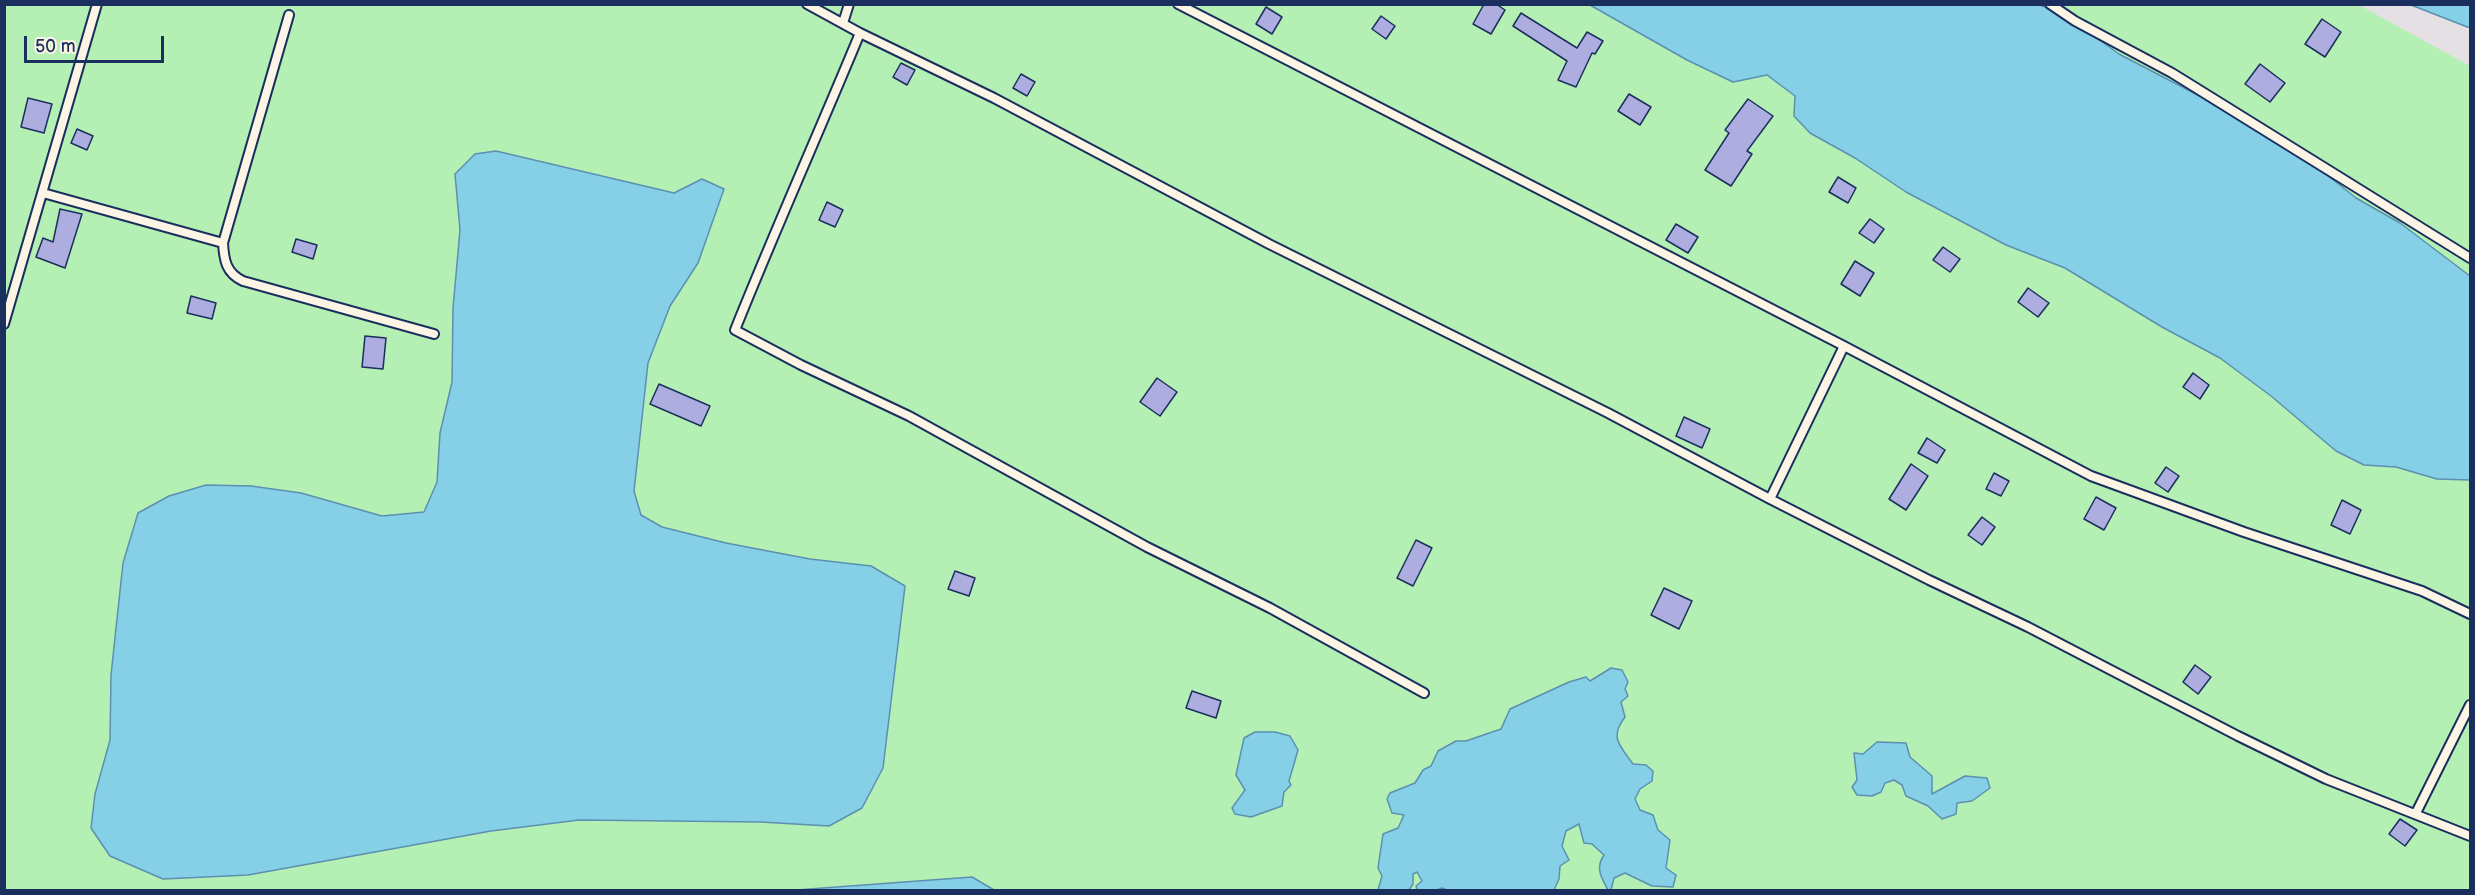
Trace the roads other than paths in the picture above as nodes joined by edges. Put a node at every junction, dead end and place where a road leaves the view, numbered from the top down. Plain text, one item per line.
1 (97, 4) edge
2 (807, 4) edge
3 (849, 4) edge
4 (1178, 4) edge
5 (2050, 4) edge
6 (289, 15) dead end
7 (843, 23) junction
8 (860, 33) junction
9 (43, 193) junction
10 (223, 243) junction
11 (2470, 258) edge
12 (4, 324) edge
13 (434, 334) dead end
14 (1844, 346) junction
15 (1770, 499) junction
16 (2470, 614) edge
17 (1424, 693) dead end
18 (2470, 705) edge
19 (2416, 813) junction
20 (2470, 837) edge

1 - 9 lane
2 - 7 lane
3 - 7 lane
4 - 14 lane
5 - 11 lane
6 - 10 lane
7 - 8 lane
8 - 15 lane
8 - 17 lane
9 - 10 lane
9 - 12 lane
10 - 13 lane
14 - 15 lane
14 - 16 lane
15 - 19 lane
18 - 19 lane
19 - 20 lane

